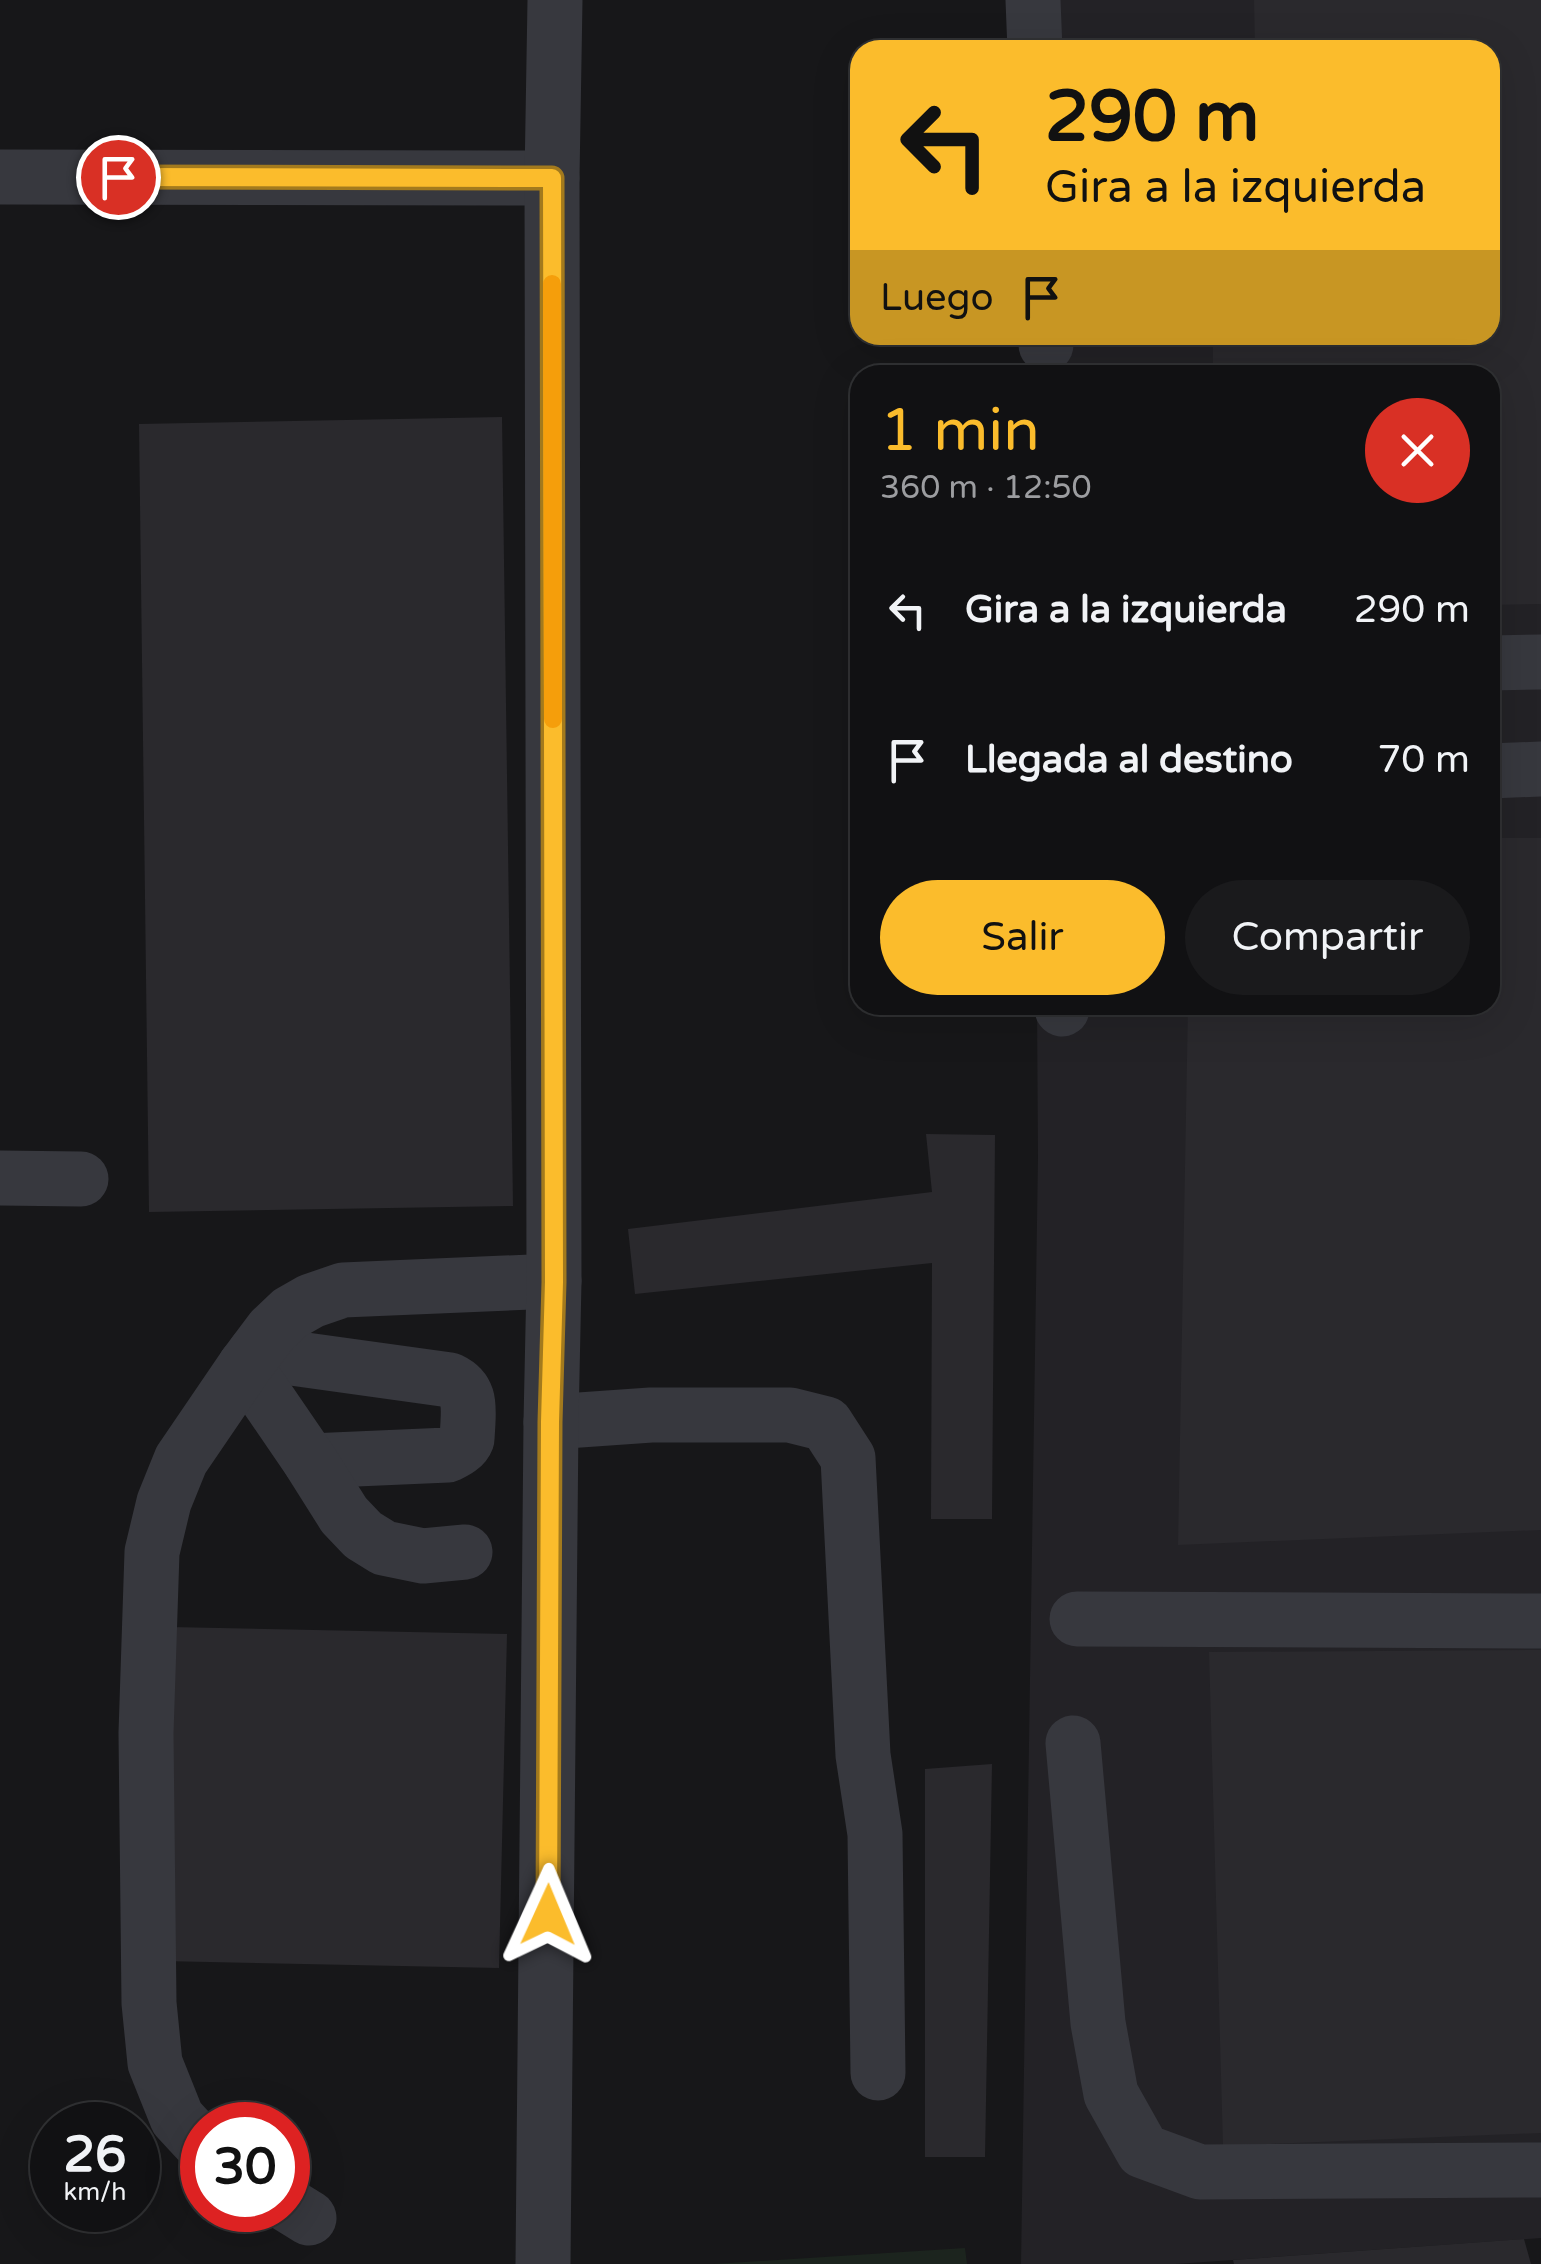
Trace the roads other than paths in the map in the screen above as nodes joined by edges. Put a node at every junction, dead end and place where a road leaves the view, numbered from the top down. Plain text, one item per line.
1 (555, 0) edge
2 (1033, 0) edge
3 (1035, 40) edge
4 (0, 177) edge
5 (552, 178) junction
6 (1541, 662) edge
7 (1500, 663) edge
8 (1541, 769) edge
9 (1500, 771) edge
10 (0, 1178) edge
11 (81, 1179) dead end
12 (554, 1282) junction
13 (250, 1360) junction
14 (550, 1422) junction
15 (310, 1461) junction
16 (465, 1552) dead end
17 (1078, 1619) dead end
18 (1541, 1621) edge
19 (1074, 1742) dead end
20 (878, 2073) dead end
21 (180, 2120) edge
22 (1541, 2170) edge
23 (543, 2264) edge

1 - 5 street
2 - 3 street
4 - 5 street
5 - 12 street
6 - 7 street
8 - 9 street
10 - 11 street
12 - 13 street
12 - 14 street
13 - 15 street
13 - 15 street
13 - 21 street
14 - 20 street
14 - 23 street
15 - 16 street
17 - 18 street
19 - 22 street

